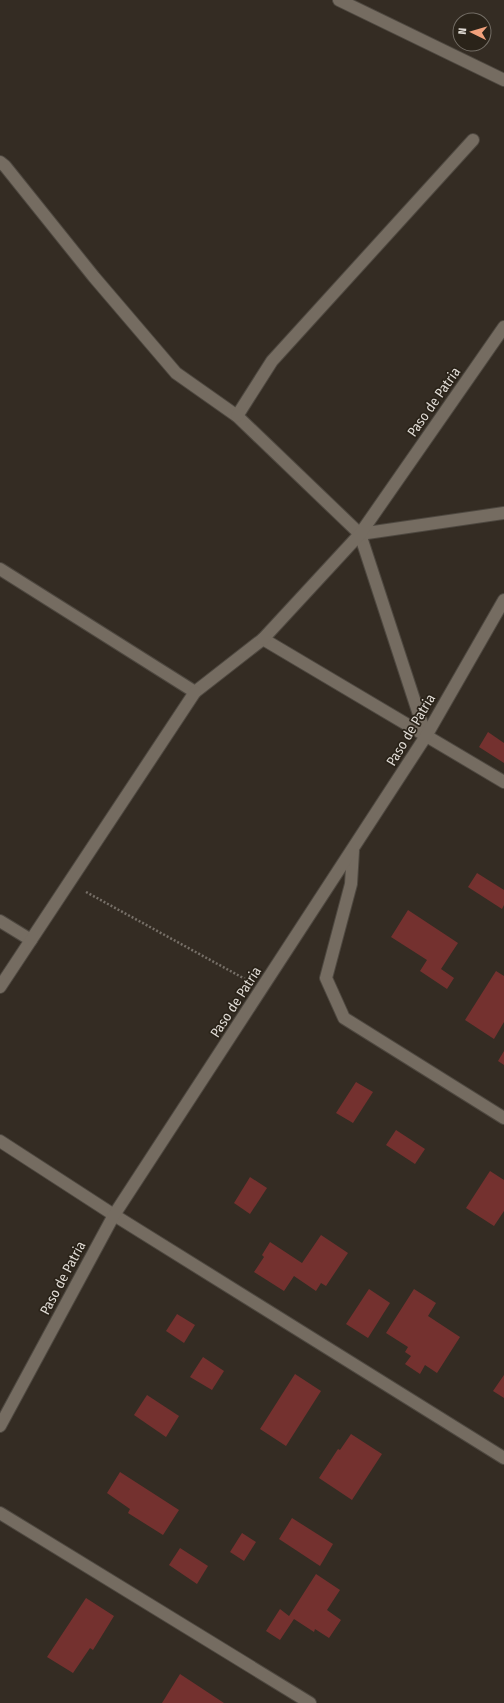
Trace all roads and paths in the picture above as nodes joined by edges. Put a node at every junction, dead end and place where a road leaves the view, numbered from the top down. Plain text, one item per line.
1 (339, 0) edge
2 (504, 80) edge
3 (473, 140) dead end
4 (0, 162) edge
5 (504, 327) edge
6 (236, 416) junction
7 (504, 513) edge
8 (360, 534) junction
9 (0, 569) edge
10 (504, 600) edge
11 (263, 639) junction
12 (195, 692) junction
13 (426, 736) junction
14 (504, 782) edge
15 (353, 850) junction
16 (69, 882) junction
17 (0, 921) edge
18 (31, 940) junction
19 (0, 987) edge
20 (263, 988) junction
21 (504, 1118) edge
22 (0, 1141) edge
23 (114, 1215) junction
24 (0, 1426) edge
25 (504, 1458) edge
26 (0, 1513) edge
27 (310, 1703) edge

1 - 2 street
3 - 6 street
4 - 6 street
5 - 8 street, Paso de Patria
6 - 8 street
7 - 8 street
8 - 11 street, Paso de Patria
8 - 13 street
9 - 12 street
10 - 13 street, Paso de Patria
11 - 12 street, Paso de Patria
11 - 13 street
12 - 16 street, Paso de Patria
13 - 14 street
13 - 15 street, Paso de Patria
15 - 20 street, Paso de Patria
15 - 21 street
16 - 18 street, Paso de Patria
16 - 20 path
17 - 18 street
18 - 19 street, Paso de Patria
20 - 23 street, Paso de Patria
22 - 23 street
23 - 24 street, Paso de Patria
23 - 25 street
26 - 27 street

